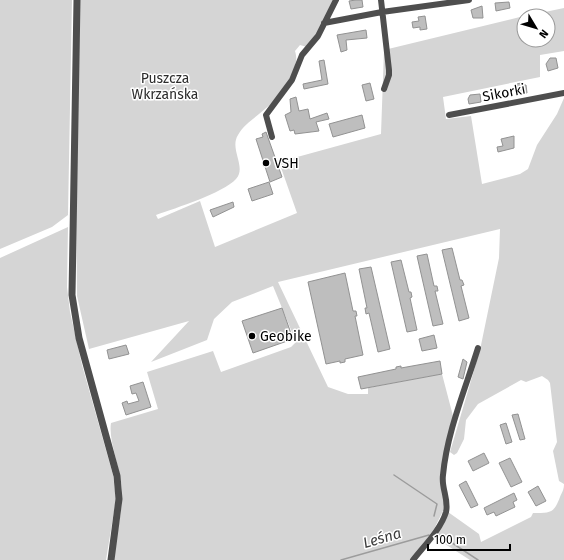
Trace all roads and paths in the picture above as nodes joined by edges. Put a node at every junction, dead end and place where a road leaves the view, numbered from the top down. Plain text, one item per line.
1 (77, 0) edge
2 (336, 0) edge
3 (381, 0) edge
4 (469, 0) edge
5 (382, 12) junction
6 (324, 23) junction
7 (384, 89) dead end
8 (564, 93) edge
9 (449, 115) dead end
10 (272, 137) dead end
11 (478, 348) dead end
12 (111, 560) edge
13 (413, 560) edge

1 - 12 street
2 - 6 street
3 - 5 street
4 - 5 street
5 - 6 street
5 - 7 street
6 - 10 street
8 - 9 street, Sikorki
11 - 13 street

